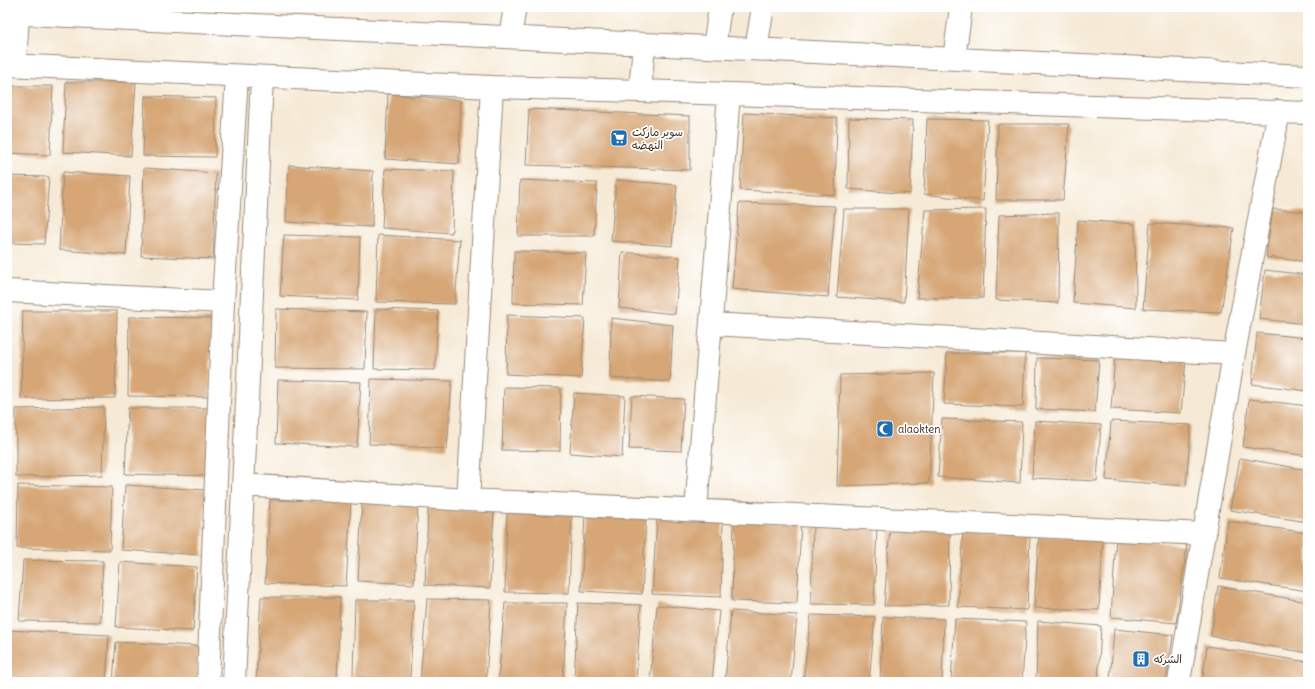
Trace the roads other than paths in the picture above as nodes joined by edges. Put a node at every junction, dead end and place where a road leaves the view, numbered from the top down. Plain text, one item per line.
1 (515, 7) edge
2 (720, 7) edge
3 (763, 7) edge
4 (961, 7) edge
5 (12, 14) edge
6 (510, 38) junction
7 (644, 44) junction
8 (714, 47) junction
9 (756, 49) junction
10 (954, 59) junction
11 (11, 65) edge
12 (237, 76) junction
13 (1308, 76) edge
14 (262, 78) junction
15 (492, 88) junction
16 (640, 91) junction
17 (729, 94) junction
18 (1278, 111) junction
19 (1308, 113) edge
20 (7, 291) edge
21 (223, 302) junction
22 (711, 324) junction
23 (1234, 354) junction
24 (244, 485) junction
25 (468, 500) junction
26 (696, 510) junction
27 (1205, 534) junction
28 (208, 682) edge
29 (234, 682) edge
30 (1179, 682) edge

1 - 6 street
2 - 8 street
3 - 9 street
4 - 10 street
5 - 6 street
5 - 11 street
6 - 7 street
7 - 8 street
7 - 16 street
8 - 9 street
9 - 10 street
10 - 13 street
11 - 12 street
12 - 14 street
12 - 21 street
14 - 15 street
14 - 24 street
15 - 16 street
15 - 25 street
16 - 17 street
17 - 18 street
17 - 22 street
18 - 19 street
18 - 23 street
20 - 21 street
21 - 28 street
22 - 23 street
22 - 26 street
23 - 27 street
24 - 25 street
24 - 29 street
25 - 26 street
26 - 27 street
27 - 30 street

